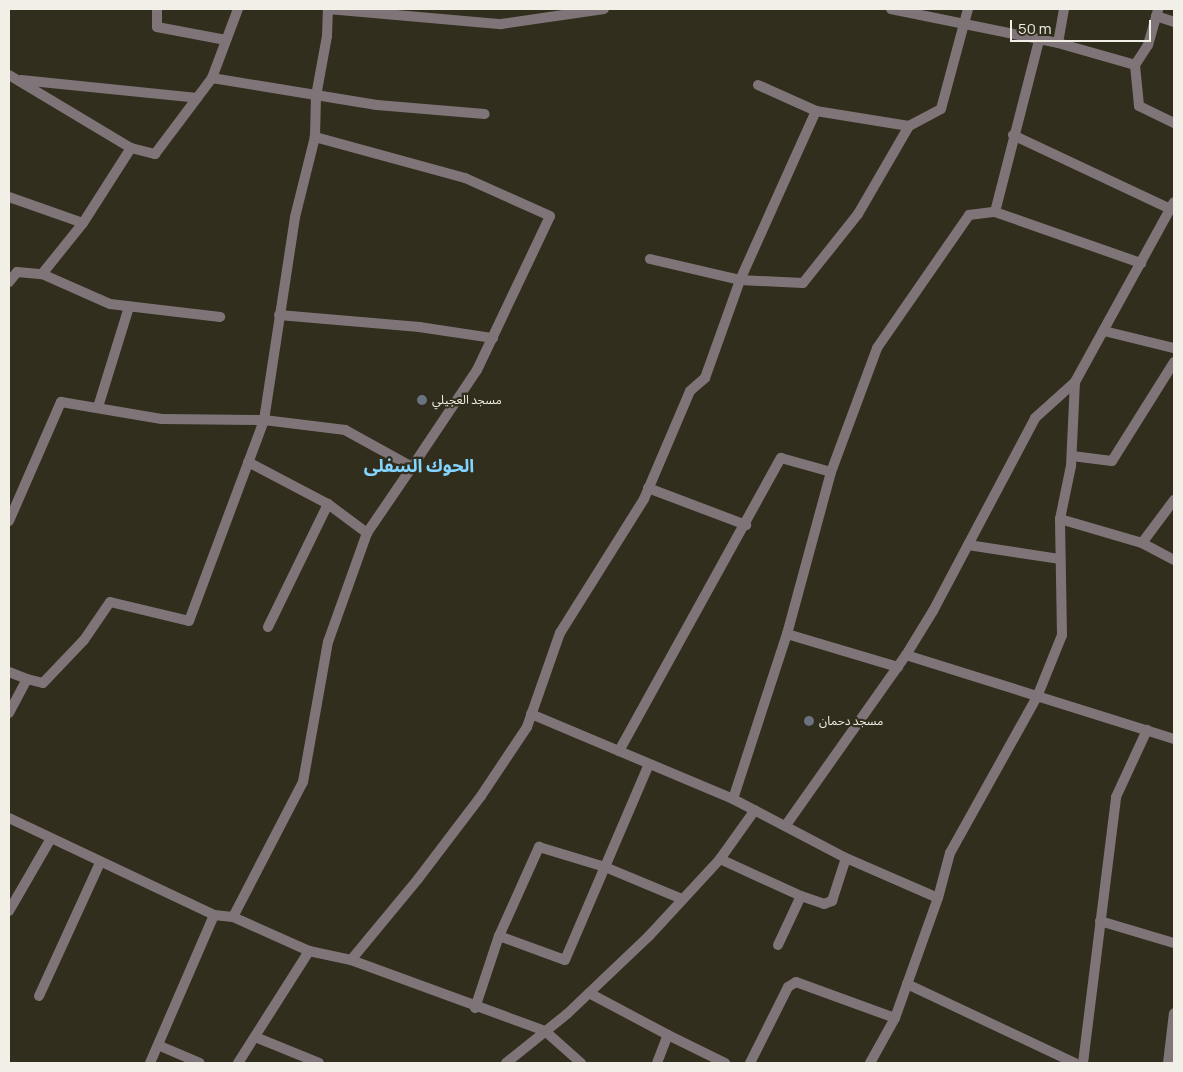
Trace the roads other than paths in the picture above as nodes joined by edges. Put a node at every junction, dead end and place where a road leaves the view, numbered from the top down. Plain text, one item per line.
1 (157, 9) edge
2 (238, 9) edge
3 (328, 9) edge
4 (604, 9) edge
5 (891, 9) edge
6 (968, 9) edge
7 (1064, 9) edge
8 (1157, 12) edge
9 (964, 22) junction
10 (1174, 22) edge
11 (226, 40) junction
12 (1038, 41) junction
13 (1058, 42) junction
14 (1135, 65) junction
15 (9, 75) edge
16 (212, 78) junction
17 (21, 80) junction
18 (758, 85) dead end
19 (316, 96) junction
20 (197, 98) junction
21 (816, 111) junction
22 (485, 114) dead end
23 (1174, 123) edge
24 (909, 126) junction
25 (1012, 135) junction
26 (315, 137) junction
27 (131, 148) junction
28 (9, 196) edge
29 (1172, 206) edge
30 (995, 212) junction
31 (83, 223) junction
32 (650, 259) dead end
33 (1141, 263) junction
34 (42, 274) junction
35 (740, 280) junction
36 (9, 282) edge
37 (129, 307) junction
38 (279, 315) junction
39 (220, 317) dead end
40 (1104, 331) junction
41 (492, 338) junction
42 (1174, 348) edge
43 (1174, 362) edge
44 (1075, 382) junction
45 (98, 407) junction
46 (264, 420) junction
47 (1072, 456) junction
48 (248, 462) junction
49 (412, 467) junction
50 (831, 472) junction
51 (648, 488) junction
52 (1174, 500) edge
53 (328, 504) junction
54 (1060, 519) junction
55 (9, 520) edge
56 (746, 525) junction
57 (367, 533) junction
58 (1142, 543) junction
59 (968, 545) junction
60 (1059, 559) junction
61 (1174, 560) edge
62 (268, 627) dead end
63 (787, 634) junction
64 (906, 655) junction
65 (898, 667) junction
66 (9, 672) edge
67 (27, 680) junction
68 (1037, 697) junction
69 (9, 713) edge
70 (531, 714) junction
71 (1147, 730) junction
72 (1174, 739) edge
73 (619, 751) junction
74 (649, 764) junction
75 (733, 799) junction
76 (755, 810) junction
77 (9, 818) edge
78 (786, 825) junction
79 (50, 840) junction
80 (846, 858) junction
81 (720, 859) junction
82 (100, 863) junction
83 (605, 867) junction
84 (801, 896) junction
85 (938, 898) junction
86 (682, 899) junction
87 (9, 911) edge
88 (214, 914) junction
89 (233, 917) junction
90 (1100, 921) junction
91 (499, 936) junction
92 (1174, 943) edge
93 (778, 945) dead end
94 (309, 952) junction
95 (351, 960) junction
96 (907, 984) junction
97 (589, 993) junction
98 (40, 996) dead end
99 (475, 1008) junction
100 (1174, 1013) edge
101 (895, 1018) junction
102 (545, 1032) junction
103 (668, 1035) junction
104 (255, 1036) junction
105 (160, 1046) junction
106 (150, 1063) edge
107 (200, 1063) edge
108 (238, 1063) edge
109 (319, 1063) edge
110 (506, 1063) edge
111 (581, 1063) edge
112 (657, 1063) edge
113 (726, 1063) edge
114 (750, 1063) edge
115 (870, 1063) edge
116 (1075, 1063) edge
117 (1083, 1063) edge
118 (1168, 1063) edge

1 - 11 street
2 - 11 street
3 - 4 street
3 - 19 street
5 - 9 street
6 - 9 street
7 - 13 street
8 - 10 street
8 - 14 street
9 - 12 street
9 - 24 street
11 - 16 street
12 - 13 street
12 - 25 street
13 - 14 street
14 - 23 street
15 - 17 street
16 - 19 street
16 - 20 street
17 - 20 street
17 - 27 street
18 - 21 street
19 - 22 street
19 - 26 street
20 - 27 street
21 - 24 street
21 - 35 street
24 - 35 street
25 - 29 street
25 - 30 street
26 - 38 street
26 - 41 street
27 - 31 street
28 - 31 street
29 - 33 street
30 - 33 street
30 - 50 street
31 - 34 street
32 - 35 street
33 - 40 street
34 - 36 street
34 - 37 street
35 - 51 street
37 - 39 street
37 - 45 street
38 - 41 street
38 - 46 street
40 - 42 street
40 - 44 street
41 - 49 street
43 - 47 street
44 - 47 street
44 - 59 street
45 - 46 street
45 - 55 street
46 - 48 street
46 - 49 street
47 - 54 street
48 - 53 street
48 - 67 street
49 - 57 street
50 - 56 street
50 - 63 street
51 - 56 street
51 - 70 street
52 - 58 street
53 - 57 street
53 - 62 street
54 - 58 street
54 - 60 street
56 - 73 street
57 - 89 street
58 - 61 street
59 - 60 street
59 - 64 street
60 - 68 street
63 - 65 street
63 - 75 street
64 - 65 street
64 - 68 street
65 - 78 street
66 - 67 street
67 - 69 street
68 - 71 street
68 - 85 street
70 - 73 street
70 - 95 street
71 - 72 street
71 - 90 street
73 - 74 street
74 - 75 street
74 - 83 street
75 - 76 street
76 - 78 street
76 - 81 street
77 - 79 street
78 - 80 street
79 - 82 street
79 - 87 street
80 - 84 street
80 - 85 street
81 - 84 street
81 - 86 street
82 - 88 street
82 - 98 street
83 - 86 street
83 - 91 street
83 - 91 street
84 - 93 street
85 - 96 street
86 - 97 street
88 - 89 street
88 - 105 street
89 - 94 street
90 - 92 street
90 - 117 street
91 - 99 street
94 - 95 street
94 - 104 street
95 - 99 street
96 - 101 street
96 - 116 street
97 - 102 street
97 - 103 street
99 - 102 street
100 - 118 street
101 - 114 street
101 - 115 street
102 - 110 street
102 - 111 street
103 - 112 street
103 - 113 street
104 - 108 street
104 - 109 street
105 - 106 street
105 - 107 street

